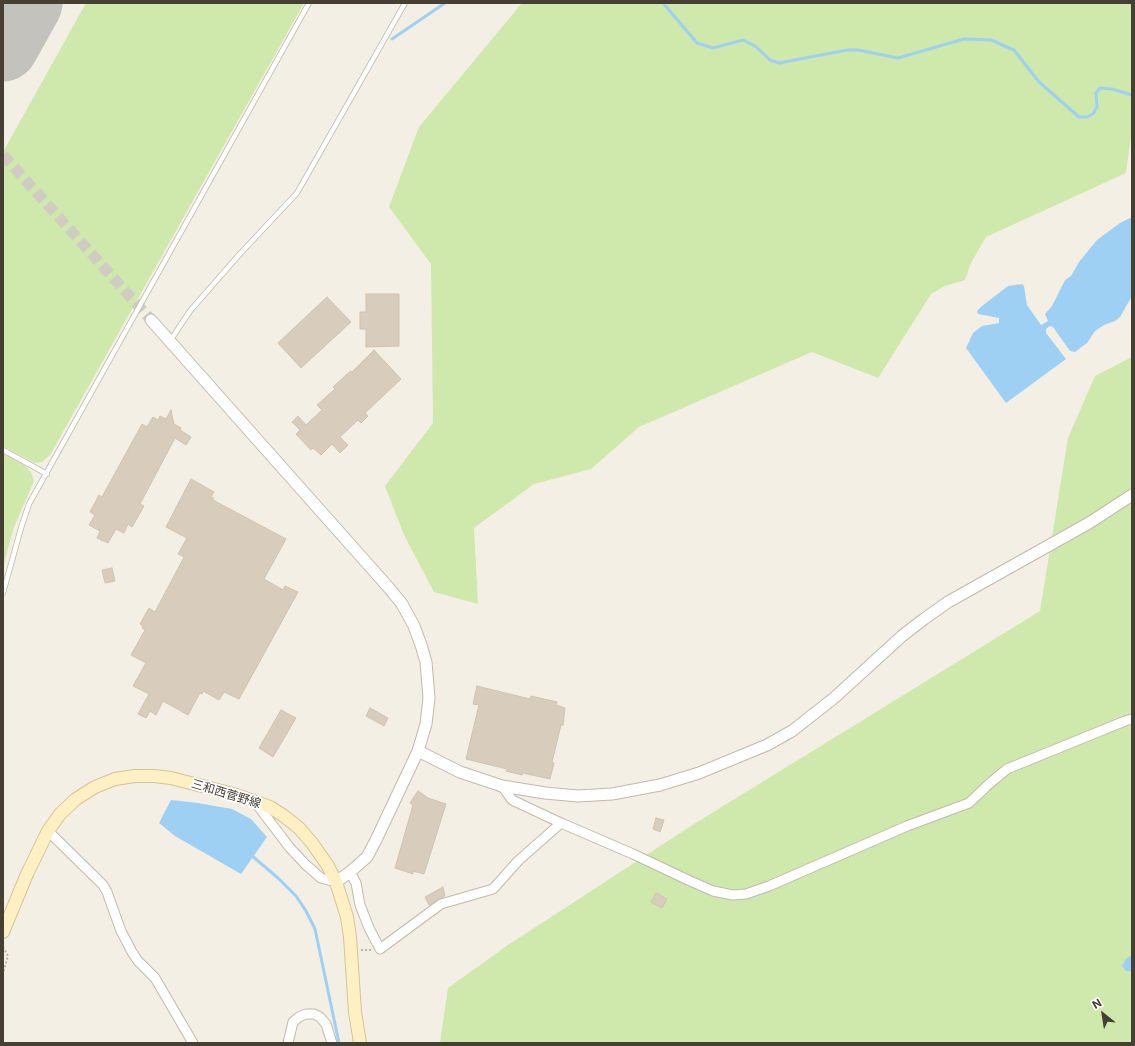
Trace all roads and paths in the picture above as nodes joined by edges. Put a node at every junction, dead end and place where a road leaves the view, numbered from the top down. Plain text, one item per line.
1 (309, 3) edge
2 (405, 3) edge
3 (151, 320) tunnel mouth
4 (170, 342) junction
5 (3, 450) edge
6 (47, 474) junction
7 (1132, 495) edge
8 (3, 593) edge
9 (1132, 719) edge
10 (418, 752) junction
11 (502, 786) junction
12 (254, 800) junction
13 (561, 823) junction
14 (48, 831) junction
15 (350, 872) junction
16 (336, 882) junction
17 (3, 932) edge
18 (3, 947) edge
19 (3, 973) edge
20 (193, 1043) edge
21 (288, 1043) edge
22 (332, 1043) edge
23 (360, 1043) edge

1 - 6 lane
2 - 4 lane
3 - 4 street
4 - 10 street
5 - 6 lane
6 - 8 lane
7 - 11 street
9 - 13 street
10 - 11 street
10 - 15 street
11 - 13 street
12 - 14 main road, 三和西菅野線
12 - 16 street
12 - 16 main road, 三和西菅野線
13 - 15 street
14 - 17 main road, 三和西菅野線
14 - 20 street
15 - 16 street
16 - 23 main road, 三和西菅野線
18 - 19 path
21 - 22 street

